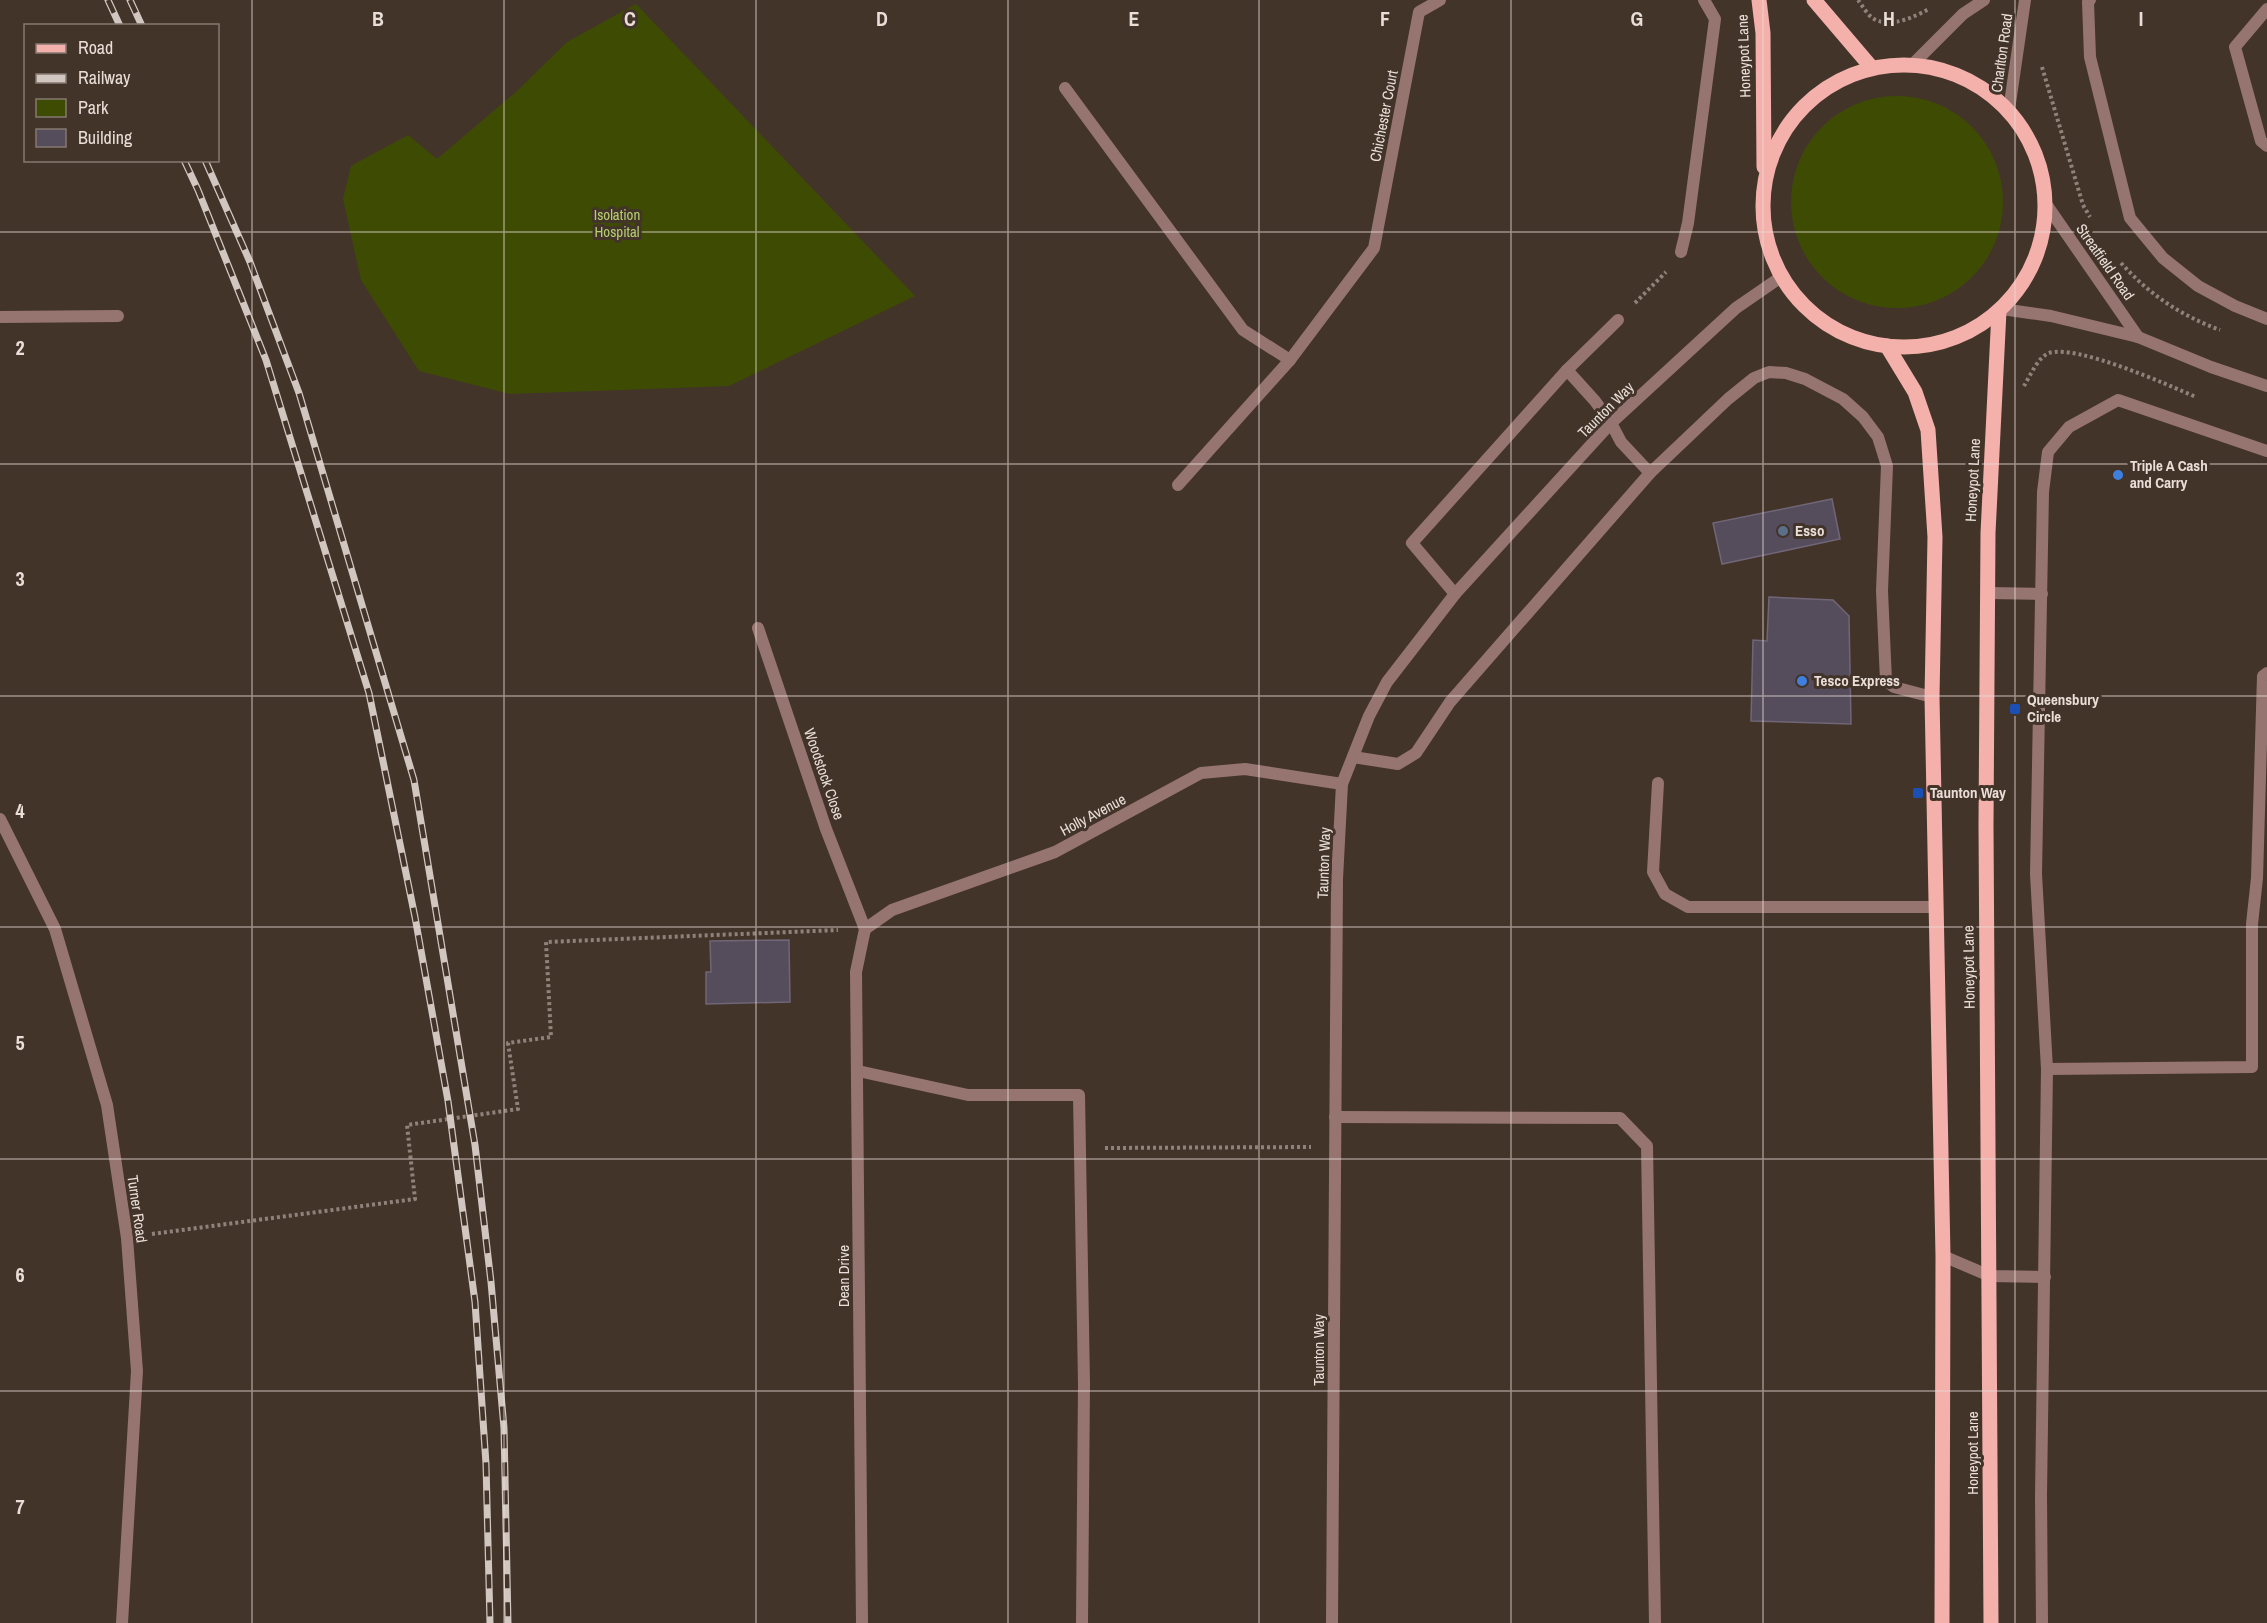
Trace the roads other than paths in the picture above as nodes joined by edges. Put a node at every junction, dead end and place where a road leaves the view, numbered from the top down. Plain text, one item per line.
1 (1440, 0) edge
2 (1704, 0) edge
3 (1760, 0) edge
4 (1814, 0) edge
5 (1984, 0) edge
6 (2025, 0) edge
7 (2090, 0) edge
8 (2267, 9) edge
9 (1913, 64) junction
10 (1872, 68) junction
11 (1065, 88) dead end
12 (2009, 110) junction
13 (2267, 146) edge
14 (1764, 182) junction
15 (2046, 204) junction
16 (1681, 252) road end
17 (1781, 277) junction
18 (2000, 310) junction
19 (118, 316) dead end
20 (0, 317) edge
21 (2267, 319) edge
22 (1618, 320) road end
23 (2138, 337) junction
24 (1887, 346) junction
25 (1290, 360) junction
26 (1567, 370) junction
27 (2267, 386) edge
28 (1611, 423) junction
29 (2267, 451) edge
30 (1650, 473) junction
31 (1178, 484) dead end
32 (1989, 593) junction
33 (1455, 594) junction
34 (2042, 594) junction
35 (758, 628) dead end
36 (2267, 673) edge
37 (1932, 698) junction
38 (1353, 757) junction
39 (1658, 783) dead end
40 (1342, 784) junction
41 (0, 819) edge
42 (1936, 907) junction
43 (865, 929) junction
44 (2048, 1069) junction
45 (858, 1071) junction
46 (1335, 1117) junction
47 (1943, 1256) junction
48 (1990, 1276) junction
49 (2045, 1278) junction
50 (122, 1623) edge
51 (862, 1623) edge
52 (1082, 1623) edge
53 (1332, 1623) edge
54 (1655, 1623) edge
55 (1942, 1623) edge
56 (1991, 1623) edge
57 (2042, 1623) edge

1 - 25 street, Chichester Court
2 - 16 street
3 - 14 main road, Honeypot Lane
4 - 10 main road
5 - 9 street, Charlton Road
6 - 12 street, Charlton Road
7 - 21 street
8 - 13 street
9 - 10 main road
9 - 12 main road
10 - 14 main road
11 - 25 street
12 - 15 main road
14 - 17 main road
15 - 18 main road
15 - 23 street, Streatfield Road
17 - 24 main road
17 - 28 street, Taunton Way
18 - 23 street
18 - 24 main road
18 - 32 main road, Honeypot Lane
19 - 20 street
22 - 26 street
23 - 27 street
24 - 37 main road, Honeypot Lane
25 - 31 street
26 - 28 street
26 - 33 street
28 - 30 street
28 - 33 street, Taunton Way
29 - 34 street
30 - 37 street
30 - 38 street
32 - 34 street
32 - 48 main road, Honeypot Lane
33 - 38 street, Taunton Way
34 - 44 street
35 - 43 street, Woodstock Close
36 - 44 street
37 - 42 main road, Honeypot Lane
38 - 40 street, Taunton Way
39 - 42 street
40 - 43 street, Holly Avenue
40 - 46 street, Taunton Way
41 - 50 street, Turner Road
42 - 47 main road, Honeypot Lane
43 - 45 street, Dean Drive
44 - 49 street
45 - 51 street, Dean Drive
45 - 52 street
46 - 53 street, Taunton Way
46 - 54 street
47 - 48 street
47 - 55 main road, Honeypot Lane
48 - 49 street
48 - 56 main road, Honeypot Lane
49 - 57 street

